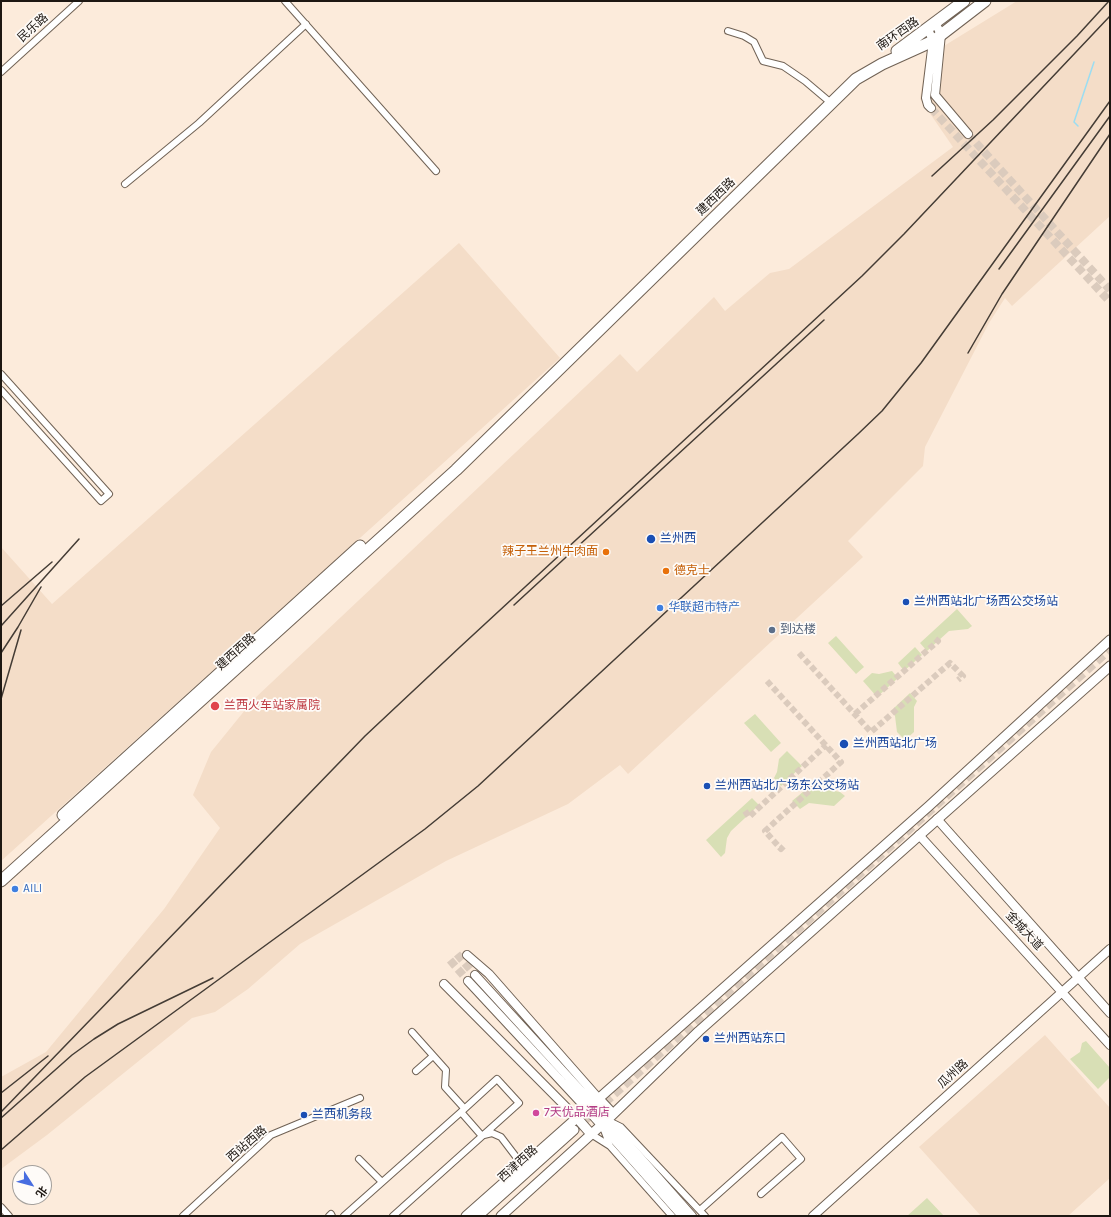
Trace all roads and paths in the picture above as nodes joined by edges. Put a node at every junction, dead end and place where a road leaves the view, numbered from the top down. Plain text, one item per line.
1 (80, 1) edge
2 (285, 1) edge
3 (964, 1) edge
4 (986, 1) edge
5 (306, 24) junction
6 (931, 26) junction
7 (728, 30) dead end
8 (937, 38) junction
9 (1, 72) edge
10 (865, 73) junction
11 (831, 103) junction
12 (931, 108) tunnel mouth
13 (968, 134) tunnel mouth
14 (436, 171) dead end
15 (125, 184) dead end
16 (1, 374) edge
17 (1, 390) edge
18 (16, 390) junction
19 (8, 397) junction
20 (486, 440) junction
21 (1110, 640) edge
22 (1110, 666) edge
23 (937, 819) junction
24 (919, 835) junction
25 (1, 871) edge
26 (1, 881) edge
27 (1110, 949) edge
28 (467, 955) dead end
29 (475, 975) tunnel mouth
30 (1079, 977) junction
31 (468, 981) tunnel mouth
32 (444, 984) dead end
33 (1063, 991) junction
34 (1110, 1013) edge
35 (412, 1032) dead end
36 (1110, 1045) edge
37 (433, 1056) junction
38 (416, 1071) dead end
39 (360, 1098) dead end
40 (593, 1104) junction
41 (463, 1110) junction
42 (577, 1118) junction
43 (607, 1120) junction
44 (592, 1134) junction
45 (482, 1136) junction
46 (610, 1146) junction
47 (359, 1159) dead end
48 (523, 1166) junction
49 (382, 1182) junction
50 (762, 1194) dead end
51 (1, 1207) edge
52 (700, 1210) junction
53 (9, 1216) edge
54 (183, 1216) edge
55 (329, 1216) edge
56 (332, 1216) edge
57 (344, 1216) edge
58 (393, 1216) edge
59 (466, 1216) edge
60 (478, 1216) edge
61 (485, 1216) edge
62 (501, 1216) edge
63 (672, 1216) edge
64 (682, 1216) edge
65 (692, 1216) edge
66 (705, 1216) edge
67 (813, 1216) edge

1 - 9 street, 民乐路
2 - 5 street
3 - 6 highway, 南环西路
4 - 8 highway, 建西西路
5 - 14 street
5 - 15 street
6 - 8 street
6 - 10 highway, 南环西路
7 - 11 street
8 - 10 highway, 建西西路
8 - 12 street
8 - 13 street
10 - 11 highway, 建西西路
11 - 20 highway, 建西西路
16 - 18 street
17 - 19 street
18 - 19 street
18 - 19 street
20 - 25 highway, 建西西路
20 - 26 highway, 建西西路
21 - 40 main road
22 - 23 main road
23 - 24 main road
23 - 30 street, 金城大道
24 - 33 street, 金城大道
24 - 43 main road
27 - 30 street, 瓜州路
28 - 40 street
29 - 40 street
30 - 33 street, 瓜州路
30 - 34 street, 金城大道
31 - 40 street
32 - 42 street
33 - 36 street, 金城大道
33 - 67 street, 瓜州路
35 - 37 street
37 - 38 street
37 - 41 street
39 - 54 street, 西站西路
40 - 42 main road
40 - 43 main road
40 - 43 street
41 - 45 street
41 - 45 street
41 - 49 street
42 - 44 main road
42 - 48 main road
43 - 44 main road
43 - 46 street
43 - 52 street
43 - 64 street
43 - 65 street
44 - 46 street
44 - 62 main road
45 - 48 street
45 - 58 street
46 - 63 street
47 - 49 street
48 - 59 main road
49 - 57 street
50 - 52 street
51 - 53 street
52 - 66 street
55 - 56 street
60 - 61 main road, 西津西路

